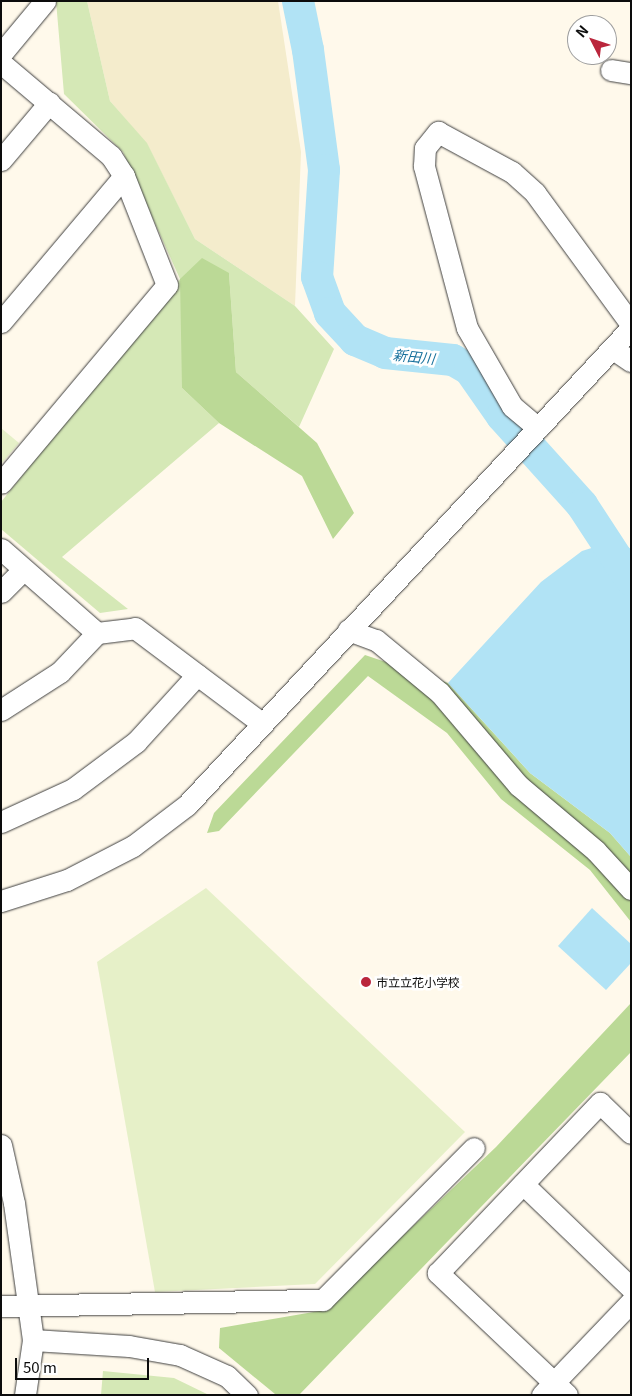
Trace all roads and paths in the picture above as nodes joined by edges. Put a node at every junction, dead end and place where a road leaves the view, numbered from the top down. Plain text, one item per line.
1 (45, 1) edge
2 (1, 54) edge
3 (1, 63) edge
4 (49, 103) junction
5 (1, 160) edge
6 (124, 176) junction
7 (1, 322) edge
8 (631, 324) edge
9 (631, 328) edge
10 (613, 349) junction
11 (631, 361) edge
12 (538, 428) junction
13 (1, 482) edge
14 (1, 549) edge
15 (23, 570) junction
16 (1, 592) edge
17 (348, 630) junction
18 (97, 633) junction
19 (197, 675) junction
20 (1, 710) edge
21 (263, 724) junction
22 (1, 822) edge
23 (631, 889) edge
24 (1, 901) edge
25 (631, 1133) edge
26 (1, 1145) edge
27 (474, 1148) dead end
28 (523, 1184) junction
29 (631, 1288) edge
30 (631, 1302) edge
31 (30, 1305) junction
32 (1, 1306) edge
33 (34, 1340) junction
34 (554, 1391) edge
35 (25, 1395) edge
36 (247, 1395) edge

1 - 2 street
3 - 4 street
4 - 5 street
4 - 6 street
6 - 7 street
6 - 13 street
8 - 12 street
9 - 10 street
10 - 11 street
10 - 12 street
12 - 17 street
14 - 15 street
15 - 16 street
15 - 18 street
17 - 21 street
17 - 23 street
18 - 19 street
18 - 20 street
19 - 21 street
19 - 22 street
21 - 24 street
25 - 28 street
26 - 31 street
27 - 31 street
28 - 29 street
28 - 34 street
30 - 34 street
31 - 32 street
31 - 33 street
33 - 35 street
33 - 36 street

